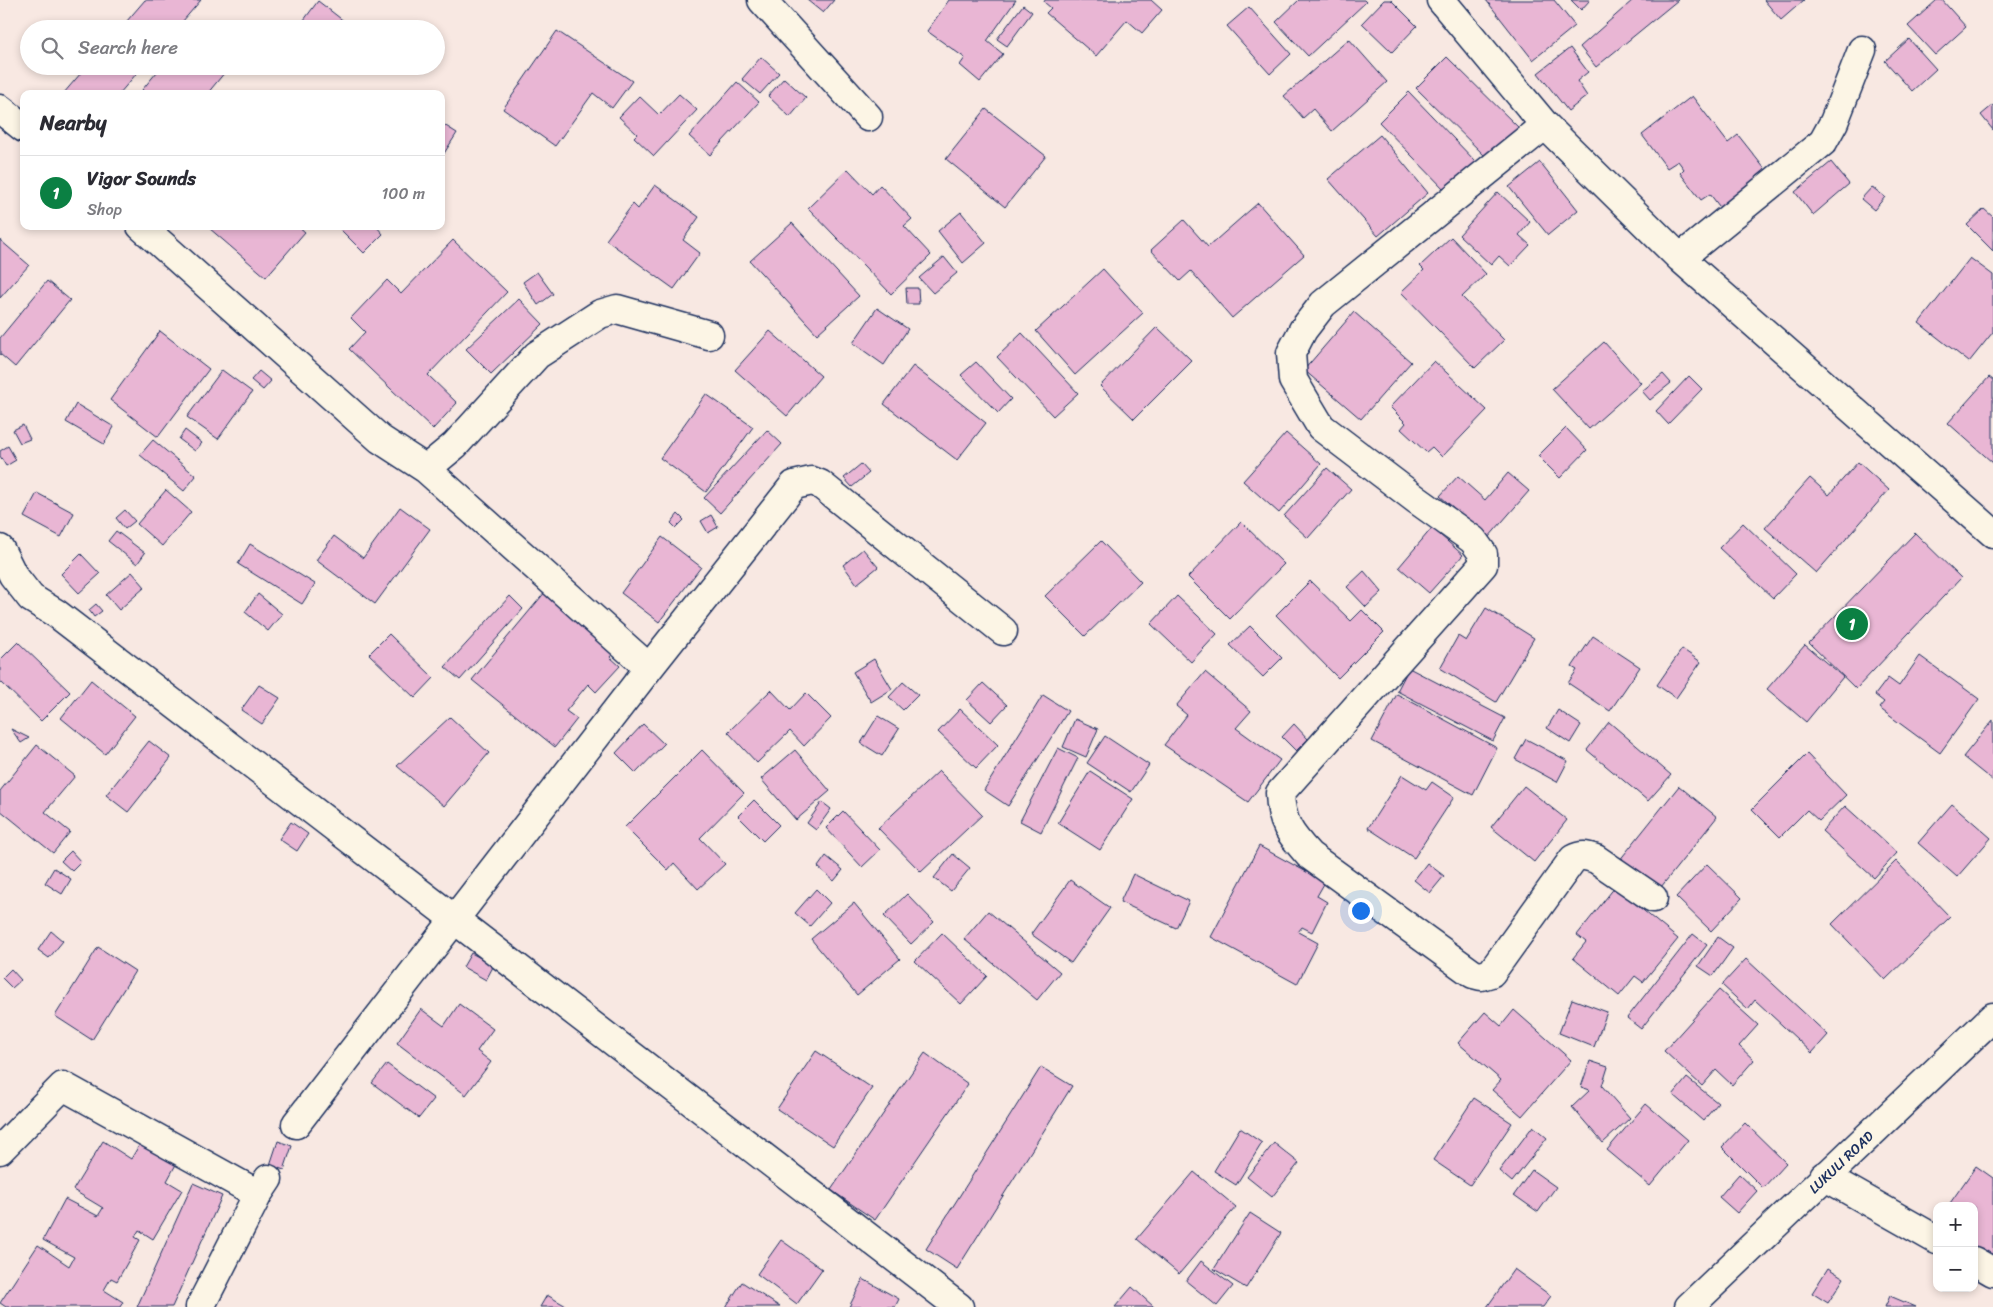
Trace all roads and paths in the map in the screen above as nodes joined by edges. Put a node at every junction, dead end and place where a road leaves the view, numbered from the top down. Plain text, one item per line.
1 (762, 0) edge
2 (1441, 0) edge
3 (1862, 50) dead end
4 (0, 109) edge
5 (868, 117) dead end
6 (20, 125) edge
7 (1546, 125) junction
8 (146, 230) edge
9 (1680, 258) junction
10 (709, 335) dead end
11 (426, 469) junction
12 (1990, 525) edge
13 (0, 549) edge
14 (1003, 631) dead end
15 (649, 668) junction
16 (1653, 898) dead end
17 (454, 920) junction
18 (1993, 1017) edge
19 (296, 1124) dead end
20 (0, 1150) edge
21 (1824, 1176) junction
22 (1933, 1238) edge
23 (1978, 1263) edge
24 (1993, 1272) edge
25 (200, 1307) edge
26 (959, 1307) edge
27 (1689, 1307) edge

1 - 5 street
2 - 7 street
3 - 9 street
4 - 6 street
7 - 9 street
7 - 16 street
8 - 11 street
9 - 12 street
10 - 11 street
11 - 15 street
13 - 17 street
14 - 15 street
15 - 17 street
17 - 19 street
17 - 26 street
18 - 21 street, LUKULI ROAD
20 - 25 street
21 - 22 street
21 - 27 street, LUKULI ROAD
23 - 24 street

